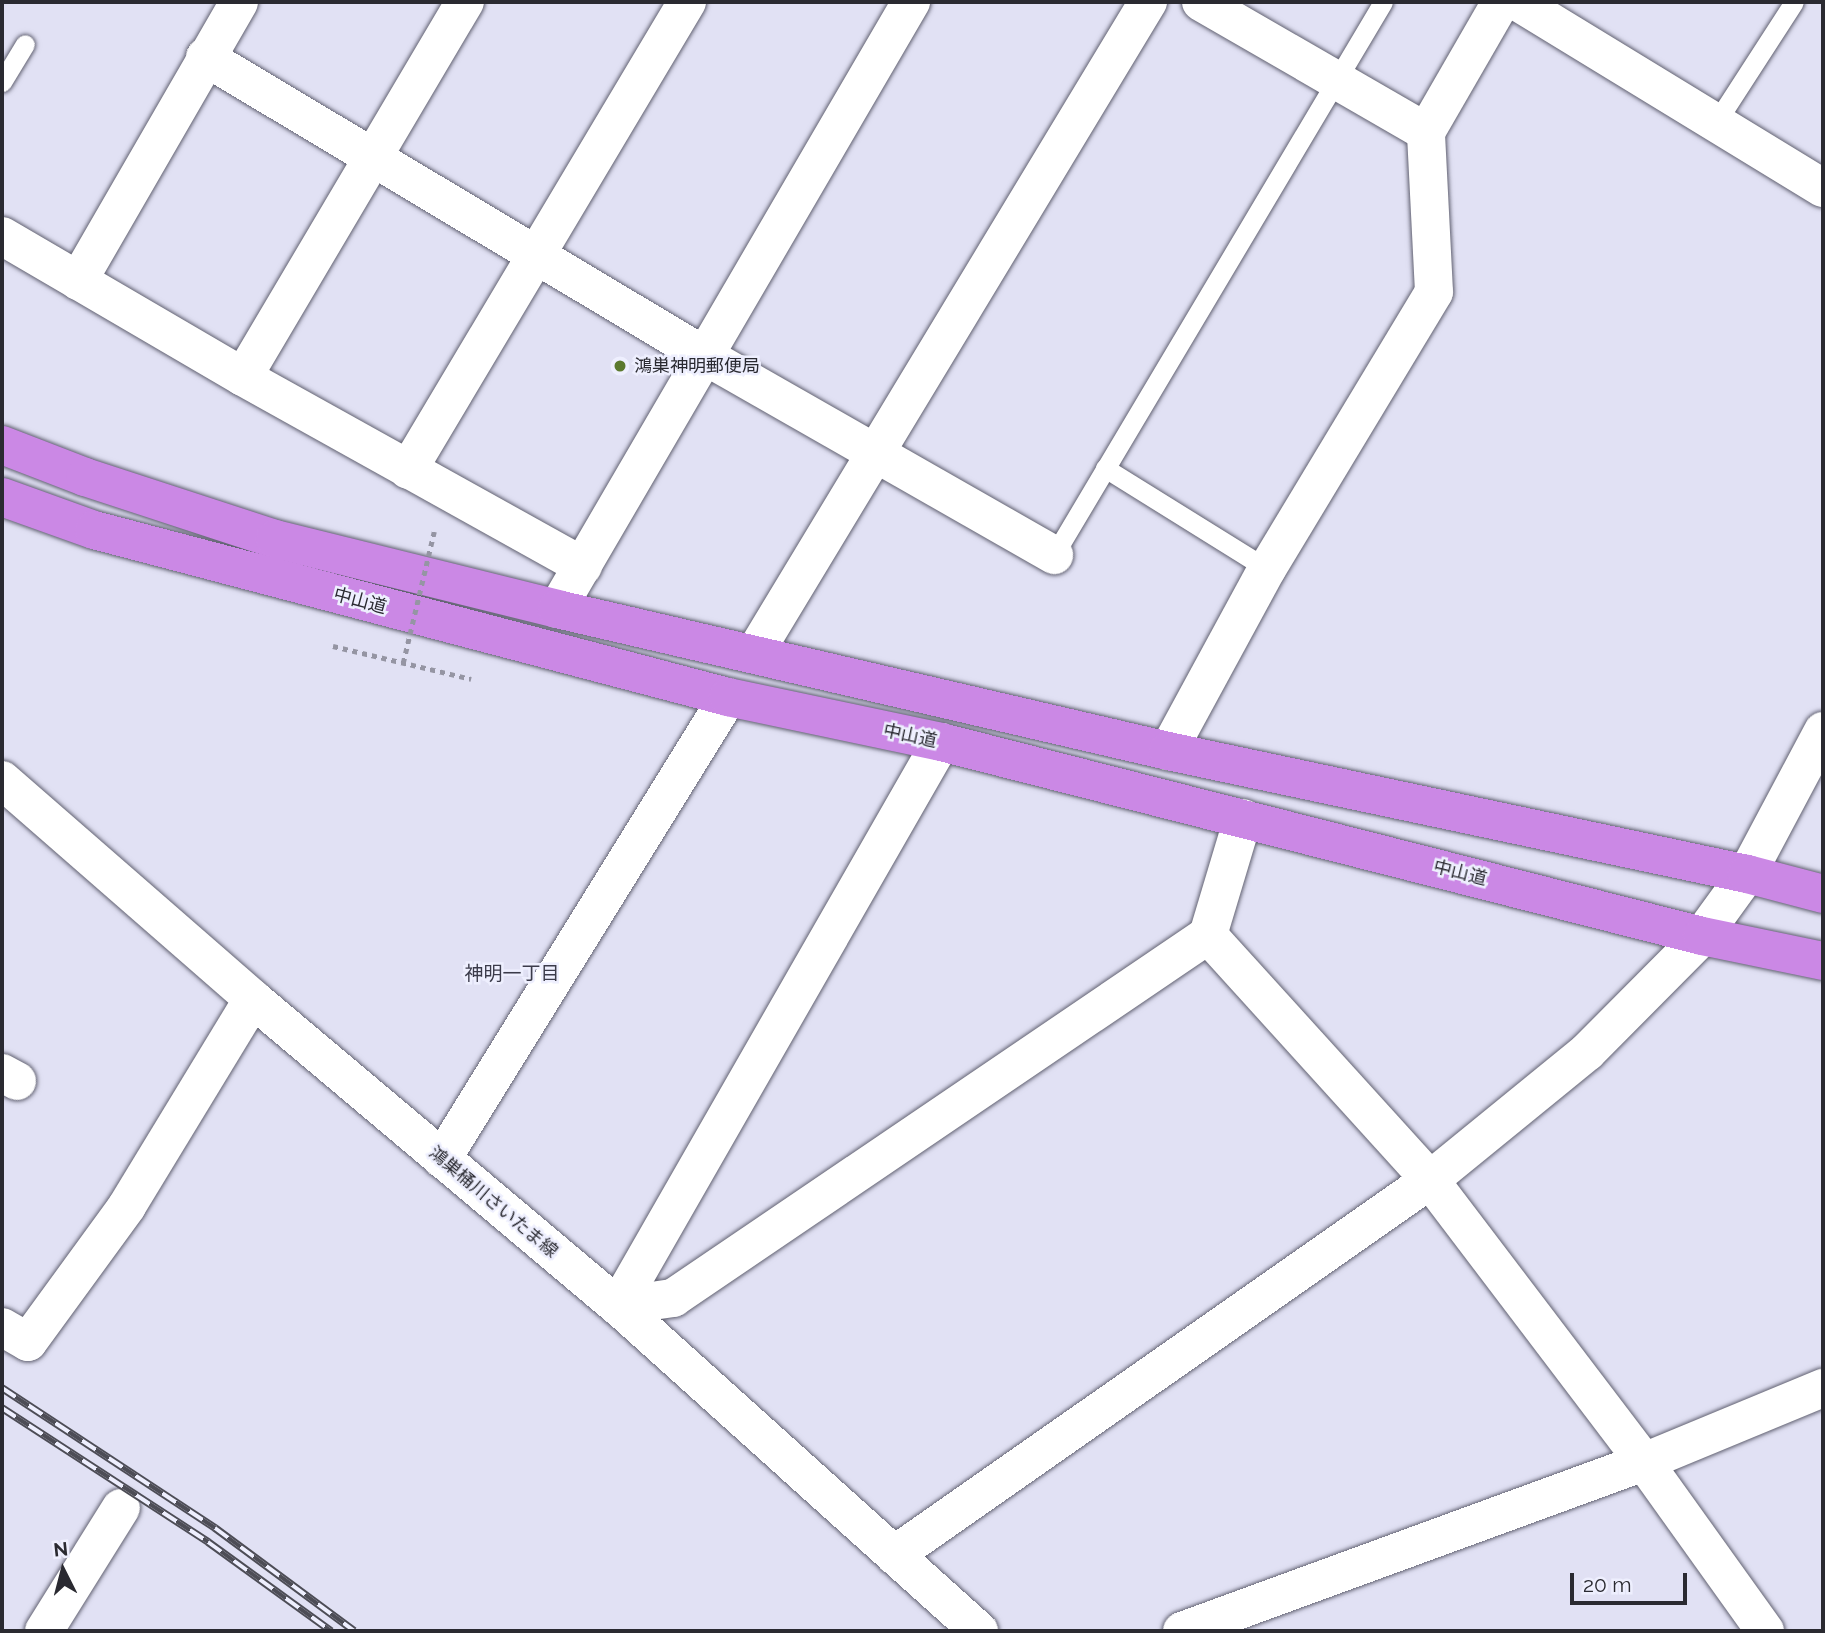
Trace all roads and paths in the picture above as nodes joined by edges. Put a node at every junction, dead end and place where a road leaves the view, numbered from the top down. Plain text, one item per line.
1 (239, 2) edge
2 (465, 2) edge
3 (687, 2) edge
4 (911, 2) edge
5 (1148, 2) edge
6 (1201, 2) edge
7 (1383, 2) edge
8 (1501, 2) edge
9 (1518, 2) edge
10 (1794, 2) edge
11 (25, 44) dead end
12 (205, 57) junction
13 (1337, 80) junction
14 (2, 82) edge
15 (1716, 124) junction
16 (1426, 132) junction
17 (373, 158) junction
18 (1823, 188) edge
19 (2, 236) edge
20 (535, 255) junction
21 (78, 281) junction
22 (705, 356) junction
23 (243, 377) junction
24 (2, 445) edge
25 (877, 454) junction
26 (1105, 468) junction
27 (408, 470) junction
28 (2, 497) edge
29 (434, 532) dead end
30 (1054, 555) joint
31 (583, 566) junction
32 (1267, 569) junction
33 (557, 609) junction
34 (333, 646) dead end
35 (754, 654) junction
36 (403, 663) junction
37 (471, 679) dead end
38 (728, 697) junction
39 (1821, 739) edge
40 (941, 742) junction
41 (1168, 751) junction
42 (2, 780) edge
43 (1243, 818) junction
44 (1747, 874) junction
45 (1823, 894) edge
46 (1208, 935) junction
47 (1702, 936) junction
48 (1823, 961) edge
49 (253, 999) junction
50 (442, 1159) junction
51 (1430, 1180) junction
52 (618, 1306) junction
53 (2, 1327) edge
54 (1823, 1388) edge
55 (1644, 1462) junction
56 (121, 1508) dead end
57 (894, 1555) junction
58 (44, 1631) edge
59 (979, 1631) edge
60 (1182, 1631) edge
61 (1765, 1631) edge

1 - 12 street
2 - 17 street
3 - 20 street
4 - 22 street
5 - 25 street
6 - 13 street
7 - 13 lane
8 - 16 street
9 - 15 street
10 - 15 lane
11 - 14 lane
12 - 17 street
12 - 21 street
13 - 16 street
13 - 26 lane
15 - 18 street
16 - 32 street
17 - 20 street
17 - 23 street
19 - 21 street
20 - 22 street
20 - 27 street
21 - 23 street
22 - 25 street
22 - 31 street
23 - 27 street
24 - 33 highway
25 - 30 street
25 - 35 street
26 - 30 lane
26 - 32 lane
27 - 31 street
28 - 38 highway, 中山道
29 - 36 path, bridge
31 - 33 street
32 - 41 street
33 - 35 highway
34 - 36 path
35 - 41 highway
36 - 37 path
38 - 40 highway, 中山道
38 - 50 street
39 - 44 street
40 - 43 highway, 中山道
40 - 52 street
41 - 44 highway
42 - 49 street, 鴻巣桶川さいたま線
43 - 46 street
43 - 47 highway, 中山道
44 - 45 highway
44 - 47 street
46 - 51 street
46 - 52 street
47 - 48 highway, 中山道
47 - 51 street
49 - 50 street, 鴻巣桶川さいたま線
49 - 53 street
50 - 52 street, 鴻巣桶川さいたま線
51 - 55 street
51 - 57 street
52 - 57 street, 鴻巣桶川さいたま線
54 - 55 street
55 - 60 street
55 - 61 street
56 - 58 street
57 - 59 street, 鴻巣桶川さいたま線

